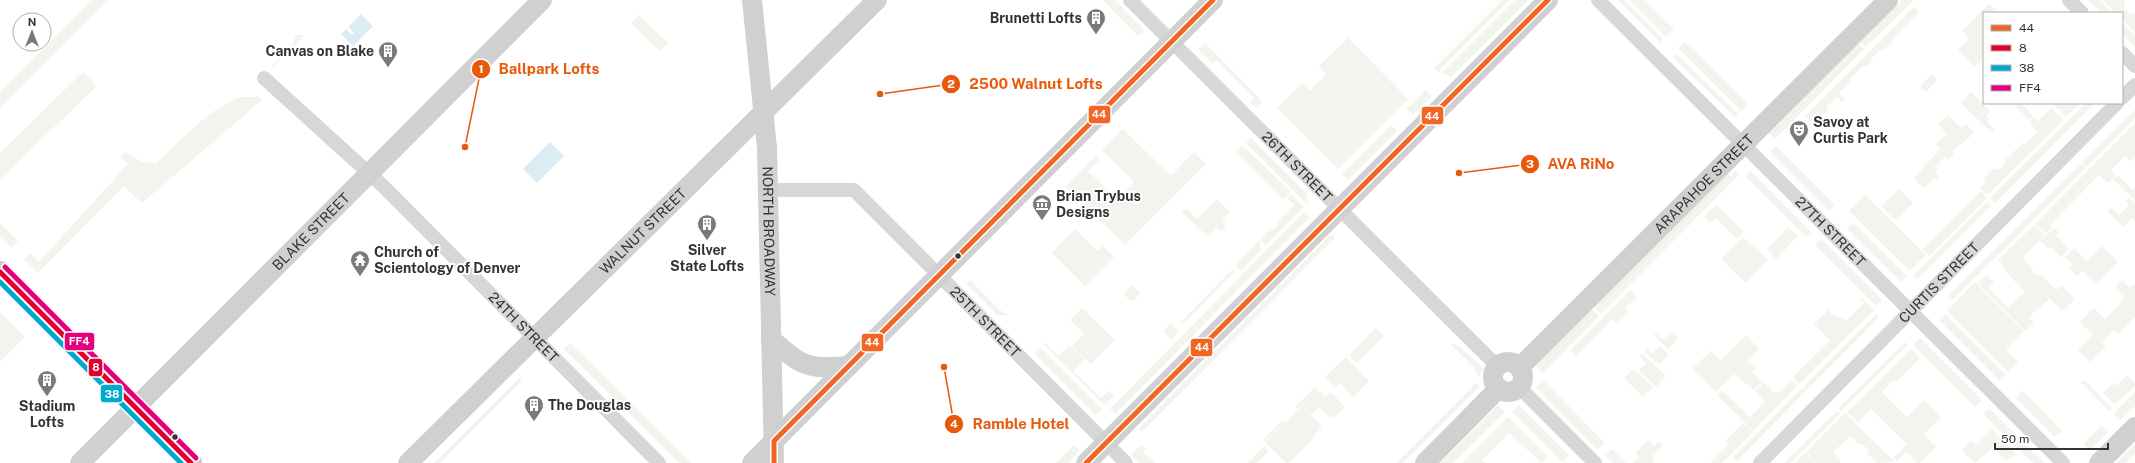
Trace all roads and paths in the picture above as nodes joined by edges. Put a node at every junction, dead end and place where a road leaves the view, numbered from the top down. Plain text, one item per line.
1 (542, 0) edge
2 (752, 0) edge
3 (877, 0) edge
4 (1130, 0) edge
5 (1213, 0) edge
6 (1548, 0) edge
7 (1598, 0) edge
8 (1888, 0) edge
9 (2069, 0) edge
10 (2081, 12) edge
11 (1172, 42) junction
12 (2123, 54) edge
13 (2135, 66) edge
14 (264, 78) dead end
15 (2135, 85) edge
16 (2123, 97) edge
17 (2117, 104) edge
18 (764, 113) junction
19 (1744, 145) junction
20 (369, 173) junction
21 (768, 190) junction
22 (1339, 209) junction
23 (0, 272) edge
24 (939, 275) junction
25 (1911, 311) junction
26 (534, 338) junction
27 (771, 339) junction
28 (849, 366) junction
29 (1498, 367) junction
30 (1519, 377) junction
31 (1499, 388) junction
32 (135, 407) junction
33 (2135, 427) edge
34 (774, 441) junction
35 (1106, 443) junction
36 (80, 463) edge
37 (191, 463) edge
38 (408, 463) edge
39 (659, 463) edge
40 (752, 463) edge
41 (774, 463) edge
42 (1086, 463) edge
43 (1126, 463) edge
44 (1425, 463) edge
45 (1595, 463) edge
46 (1760, 463) edge
47 (2063, 463) edge
48 (2099, 463) edge

1 - 20 street, BLAKE STREET
2 - 18 street, NORTH BROADWAY
3 - 18 street, WALNUT STREET
4 - 11 street, 26TH STREET
5 - 11 street
6 - 22 street
7 - 19 street, 27TH STREET
8 - 19 street, ARAPAHOE STREET
9 - 10 street
11 - 22 street, 26TH STREET
11 - 24 street
12 - 13 street
14 - 20 street, 24TH STREET
15 - 16 street
17 - 25 street, CURTIS STREET
18 - 21 street, NORTH BROADWAY
18 - 26 street, WALNUT STREET
19 - 25 street, 27TH STREET
19 - 30 street, ARAPAHOE STREET
20 - 26 street, 24TH STREET
20 - 32 street, BLAKE STREET
21 - 24 street, 25TH STREET
21 - 27 street, NORTH BROADWAY
22 - 29 street, 26TH STREET
22 - 35 street
23 - 32 main road
24 - 28 street
24 - 35 street, 25TH STREET
25 - 46 street, CURTIS STREET
25 - 47 street, 27TH STREET
26 - 38 street, WALNUT STREET
26 - 39 street, 24TH STREET
27 - 28 street
27 - 34 street, NORTH BROADWAY
28 - 34 street
29 - 30 street
29 - 31 street
30 - 31 street
30 - 45 street
31 - 44 street
32 - 36 street, BLAKE STREET
32 - 37 main road
33 - 48 street
34 - 40 street
34 - 41 street, NORTH BROADWAY
35 - 42 street
35 - 43 street, 25TH STREET

